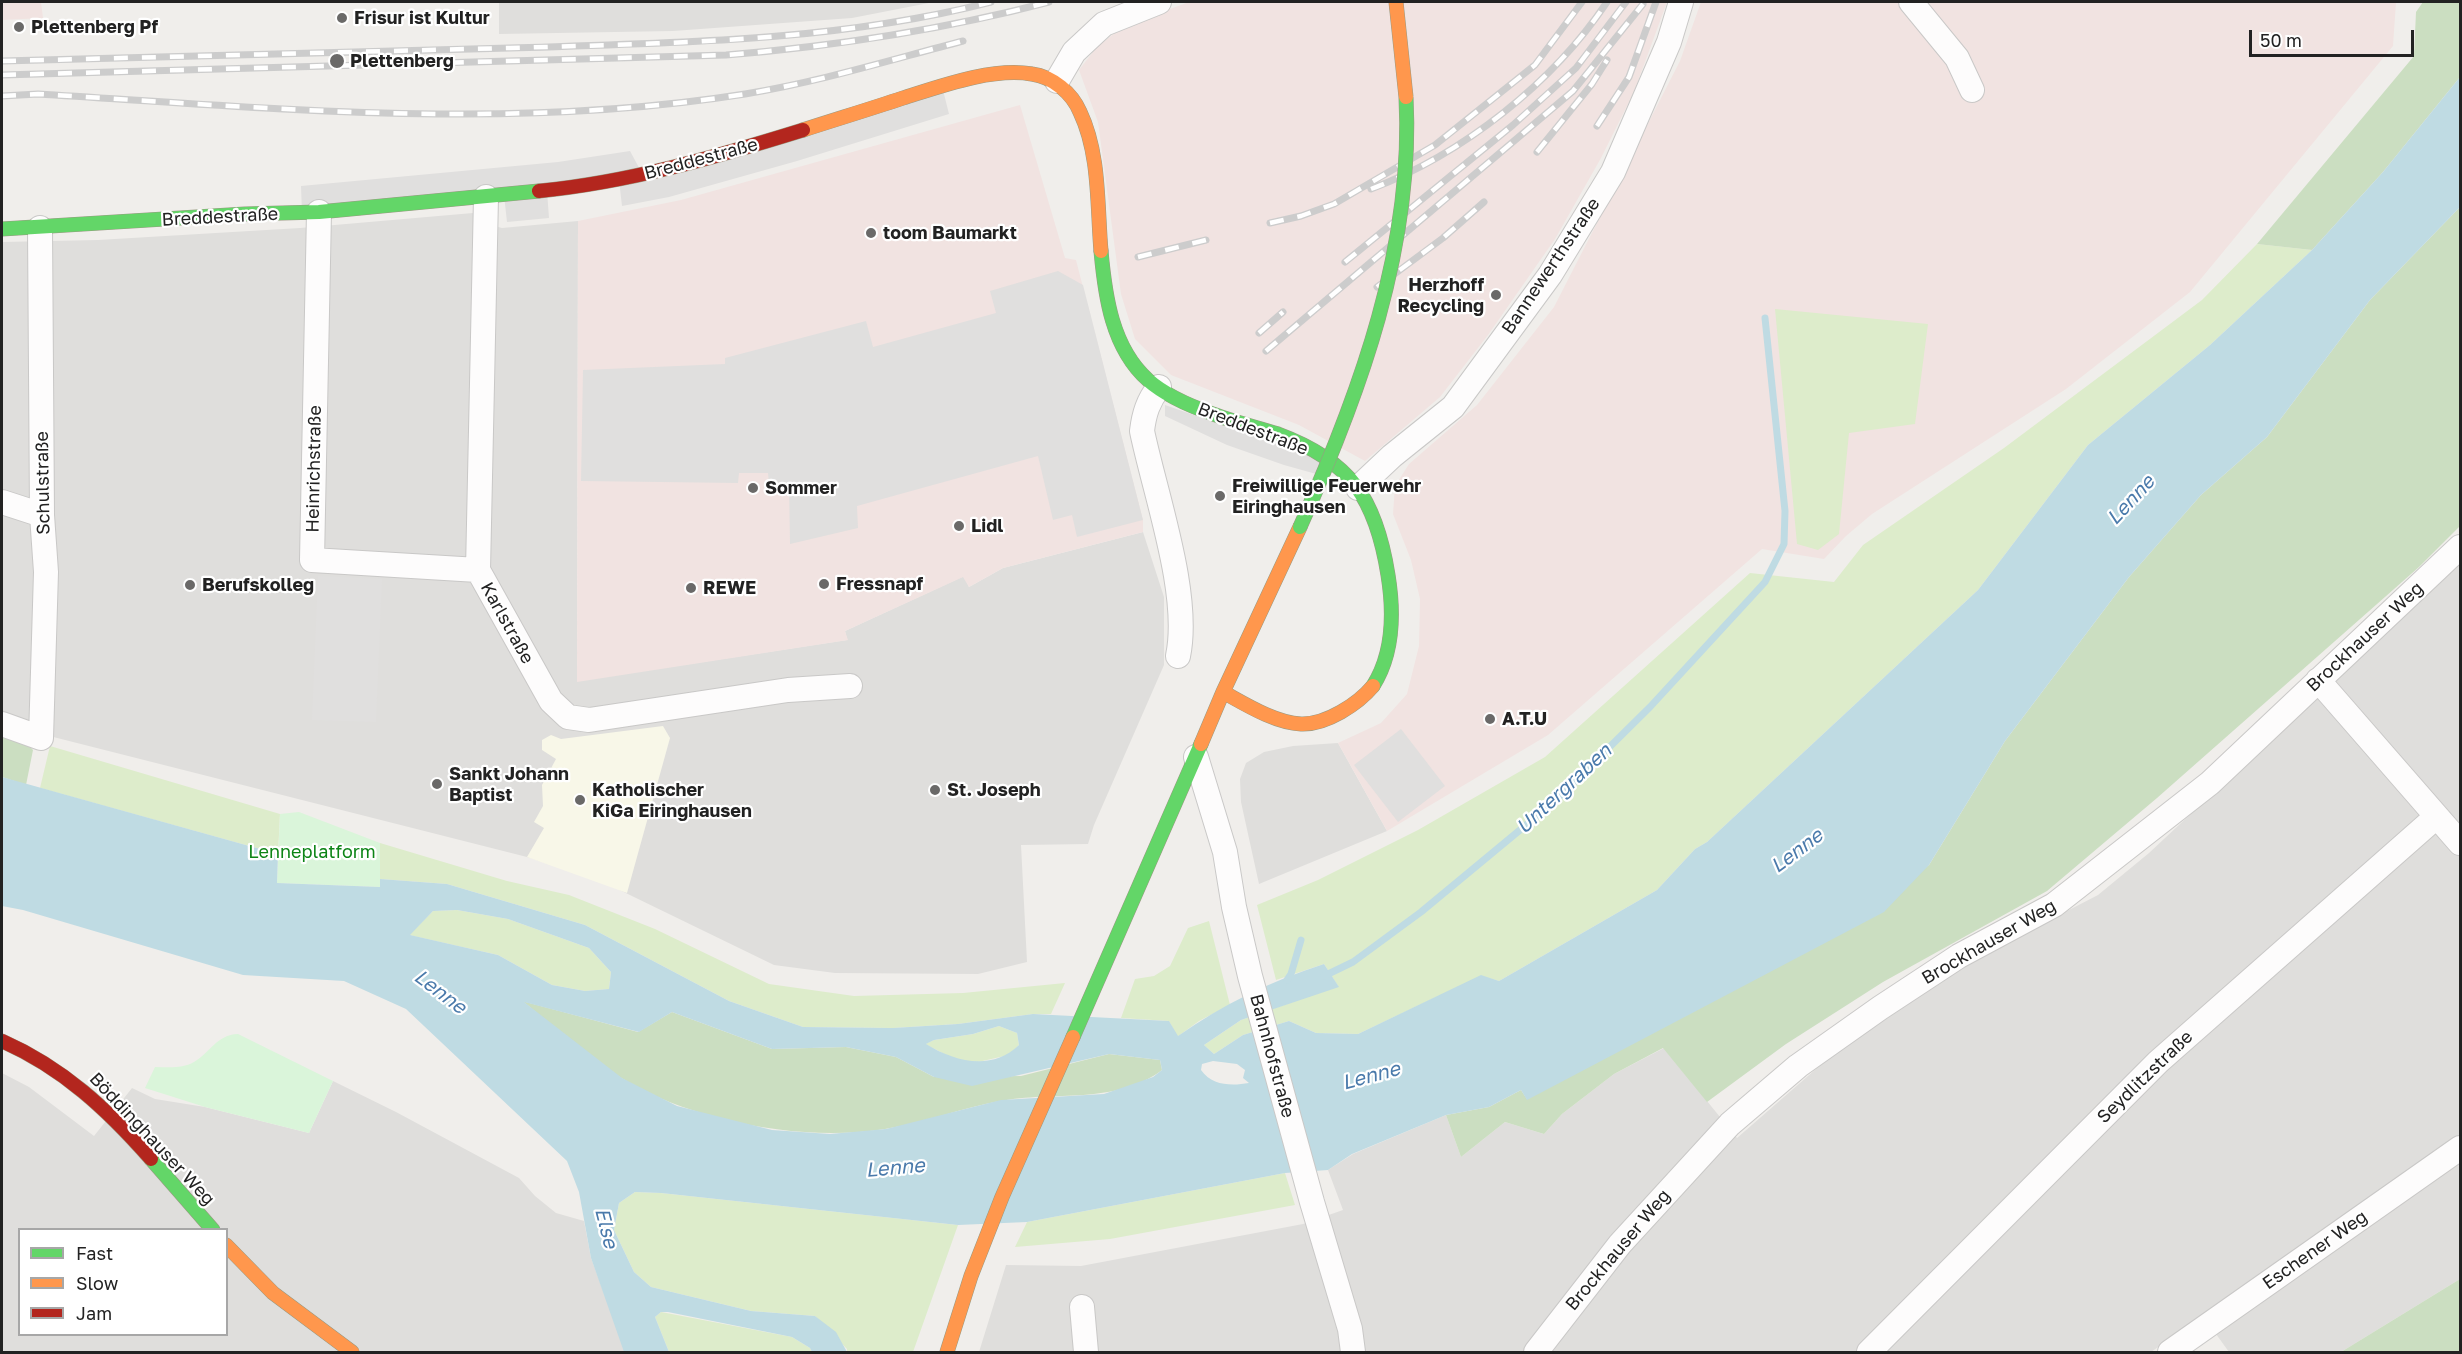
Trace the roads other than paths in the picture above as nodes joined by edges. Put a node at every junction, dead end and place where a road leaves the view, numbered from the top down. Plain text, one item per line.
1 (1159, 2) edge
2 (1396, 2) edge
3 (1681, 2) edge
4 (1911, 2) edge
5 (1057, 81) junction
6 (1972, 90) dead end
7 (486, 196) junction
8 (319, 212) junction
9 (2, 228) edge
10 (40, 228) junction
11 (1159, 387) junction
12 (1358, 488) junction
13 (2, 501) edge
14 (42, 515) junction
15 (2460, 547) edge
16 (478, 570) junction
17 (1178, 656) dead end
18 (2318, 680) junction
19 (850, 686) dead end
20 (1223, 692) junction
21 (2, 724) edge
22 (1196, 757) junction
23 (2436, 817) junction
24 (2460, 843) edge
25 (2, 1041) edge
26 (2460, 1148) edge
27 (211, 1228) edge
28 (228, 1247) edge
29 (1082, 1307) dead end
30 (352, 1353) edge
31 (947, 1353) edge
32 (1086, 1353) edge
33 (1353, 1353) edge
34 (1536, 1353) edge
35 (1869, 1353) edge
36 (2170, 1353) edge

1 - 5 street
2 - 20 street, bridge
3 - 12 street, Bannewerthstraße
4 - 6 street
5 - 7 street, Breddestraße
5 - 11 street, Breddestraße
7 - 8 street, Breddestraße
7 - 16 street, Karlstraße
8 - 10 street, Breddestraße
8 - 16 street, Heinrichstraße
9 - 10 street, Breddestraße
10 - 14 street, Schulstraße
11 - 12 street, Breddestraße
11 - 17 street
12 - 20 street, Breddestraße
13 - 14 street
14 - 21 street, Schulstraße
15 - 18 street, Brockhauser Weg
16 - 19 street, Karlstraße
18 - 23 street
18 - 34 street, Brockhauser Weg
20 - 22 street
22 - 31 street
22 - 33 street, Bahnhofstraße
23 - 24 street
23 - 35 street, Seydlitzstraße
25 - 27 street, Böddinghauser Weg
26 - 36 street, Eschener Weg
28 - 30 street
29 - 32 street

